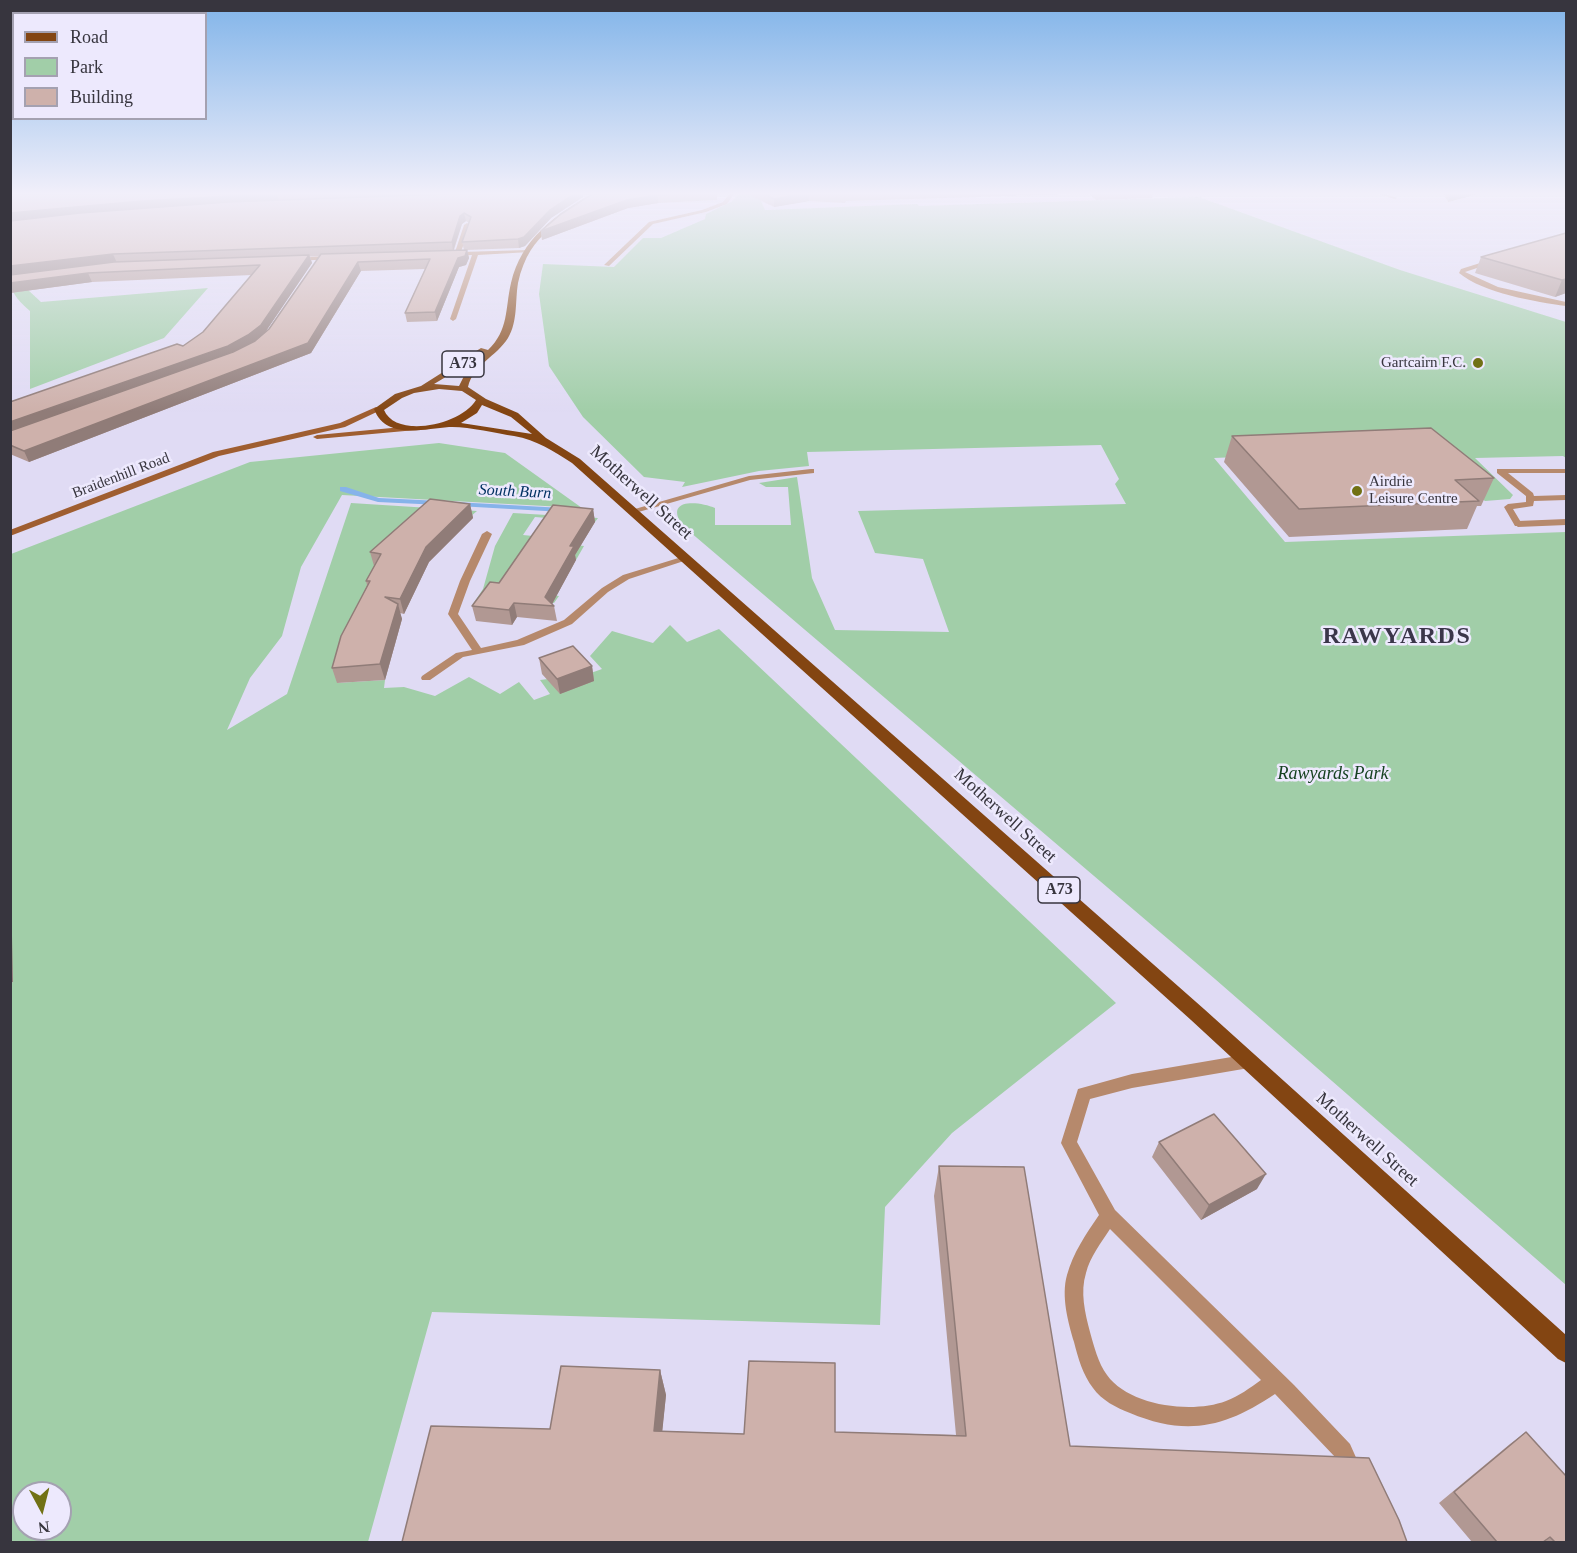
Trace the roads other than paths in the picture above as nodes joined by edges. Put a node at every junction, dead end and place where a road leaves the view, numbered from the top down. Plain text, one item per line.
1 (471, 266) edge
2 (520, 266) edge
3 (1475, 266) edge
4 (1566, 304) edge
5 (453, 318) dead end
6 (504, 338) junction
7 (420, 389) junction
8 (463, 389) junction
9 (480, 400) junction
10 (379, 409) junction
11 (448, 424) junction
12 (415, 428) junction
13 (543, 440) junction
14 (242, 448) junction
15 (812, 471) dead end
16 (1566, 471) edge
17 (1566, 498) edge
18 (1530, 500) junction
19 (632, 511) junction
20 (1566, 522) edge
21 (10, 533) edge
22 (488, 534) dead end
23 (685, 559) junction
24 (478, 651) junction
25 (426, 678) dead end
26 (1249, 1061) junction
27 (1109, 1216) junction
28 (1566, 1351) edge
29 (1276, 1382) junction
30 (1362, 1491) edge

1 - 5 street
2 - 6 main road, A73
3 - 4 street
6 - 7 main road, A73
6 - 8 main road, A73
7 - 8 main road, A73
7 - 10 main road, A73
8 - 9 main road, A73
9 - 11 main road, A73
9 - 13 main road, A73
10 - 12 main road, A73
10 - 14 street, Braidenhill Road
11 - 12 main road, A73
11 - 13 main road, A73
12 - 14 street, Braidenhill Road
13 - 19 main road, Motherwell Street / A73
14 - 21 street, Braidenhill Road
15 - 19 street
16 - 18 street
17 - 18 street
18 - 20 street
19 - 23 main road, Motherwell Street / A73
22 - 24 street
23 - 24 street
23 - 26 main road, Motherwell Street / A73
24 - 25 street
26 - 27 street
26 - 28 main road, Motherwell Street / A73
27 - 29 street
27 - 29 street
29 - 30 street

